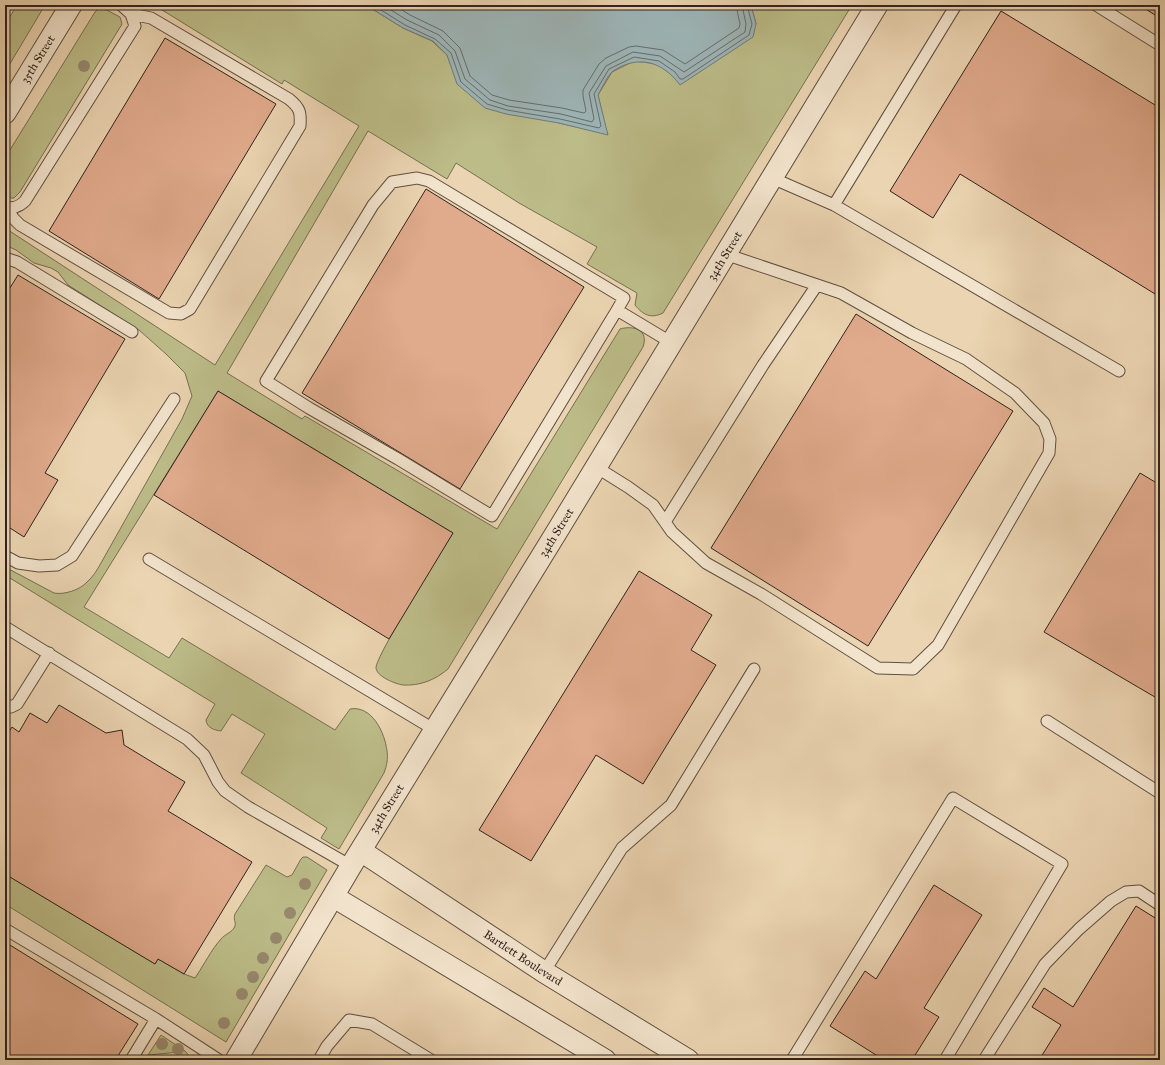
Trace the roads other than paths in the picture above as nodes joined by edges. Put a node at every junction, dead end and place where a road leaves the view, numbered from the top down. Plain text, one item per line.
1 (71, 5) edge
2 (121, 5) edge
3 (877, 5) edge
4 (956, 5) edge
5 (1096, 5) edge
6 (131, 14) junction
7 (1160, 45) edge
8 (6, 109) edge
9 (772, 178) junction
10 (834, 205) junction
11 (7, 207) edge
12 (725, 254) junction
13 (5, 258) edge
14 (816, 285) junction
15 (617, 310) junction
16 (132, 332) dead end
17 (672, 343) junction
18 (1120, 371) dead end
19 (174, 399) dead end
20 (596, 467) junction
21 (665, 522) junction
22 (5, 556) edge
23 (149, 559) dead end
24 (5, 627) edge
25 (49, 653) junction
26 (754, 669) dead end
27 (5, 704) edge
28 (1047, 722) dead end
29 (435, 730) junction
30 (1160, 793) edge
31 (356, 858) junction
32 (334, 897) junction
33 (1160, 905) edge
34 (5, 930) edge
35 (544, 972) junction
36 (156, 1019) junction
37 (131, 1060) edge
38 (219, 1060) edge
39 (236, 1060) edge
40 (319, 1060) edge
41 (431, 1060) edge
42 (605, 1060) edge
43 (688, 1060) edge
44 (792, 1060) edge
45 (945, 1060) edge
46 (984, 1060) edge

1 - 8 street, 35th Street
2 - 6 lane
3 - 9 street, 34th Street
4 - 10 lane
5 - 7 lane
6 - 11 lane
6 - 11 lane
9 - 10 lane
9 - 12 street, 34th Street
10 - 18 lane
12 - 14 lane
12 - 17 street, 34th Street
13 - 16 lane
14 - 21 lane
14 - 21 lane
15 - 15 lane
15 - 17 lane
17 - 20 street, 34th Street
19 - 22 lane
20 - 21 lane
20 - 29 street, 34th Street
23 - 29 lane
24 - 25 lane
25 - 27 lane
25 - 31 lane
26 - 35 lane
28 - 30 lane
29 - 31 street, 34th Street
31 - 32 street, 34th Street
31 - 35 street, Bartlett Boulevard
32 - 39 street, 34th Street
32 - 42 street
33 - 46 lane
34 - 36 lane
35 - 43 street, Bartlett Boulevard
36 - 37 lane
36 - 38 lane
40 - 41 lane
44 - 45 lane

